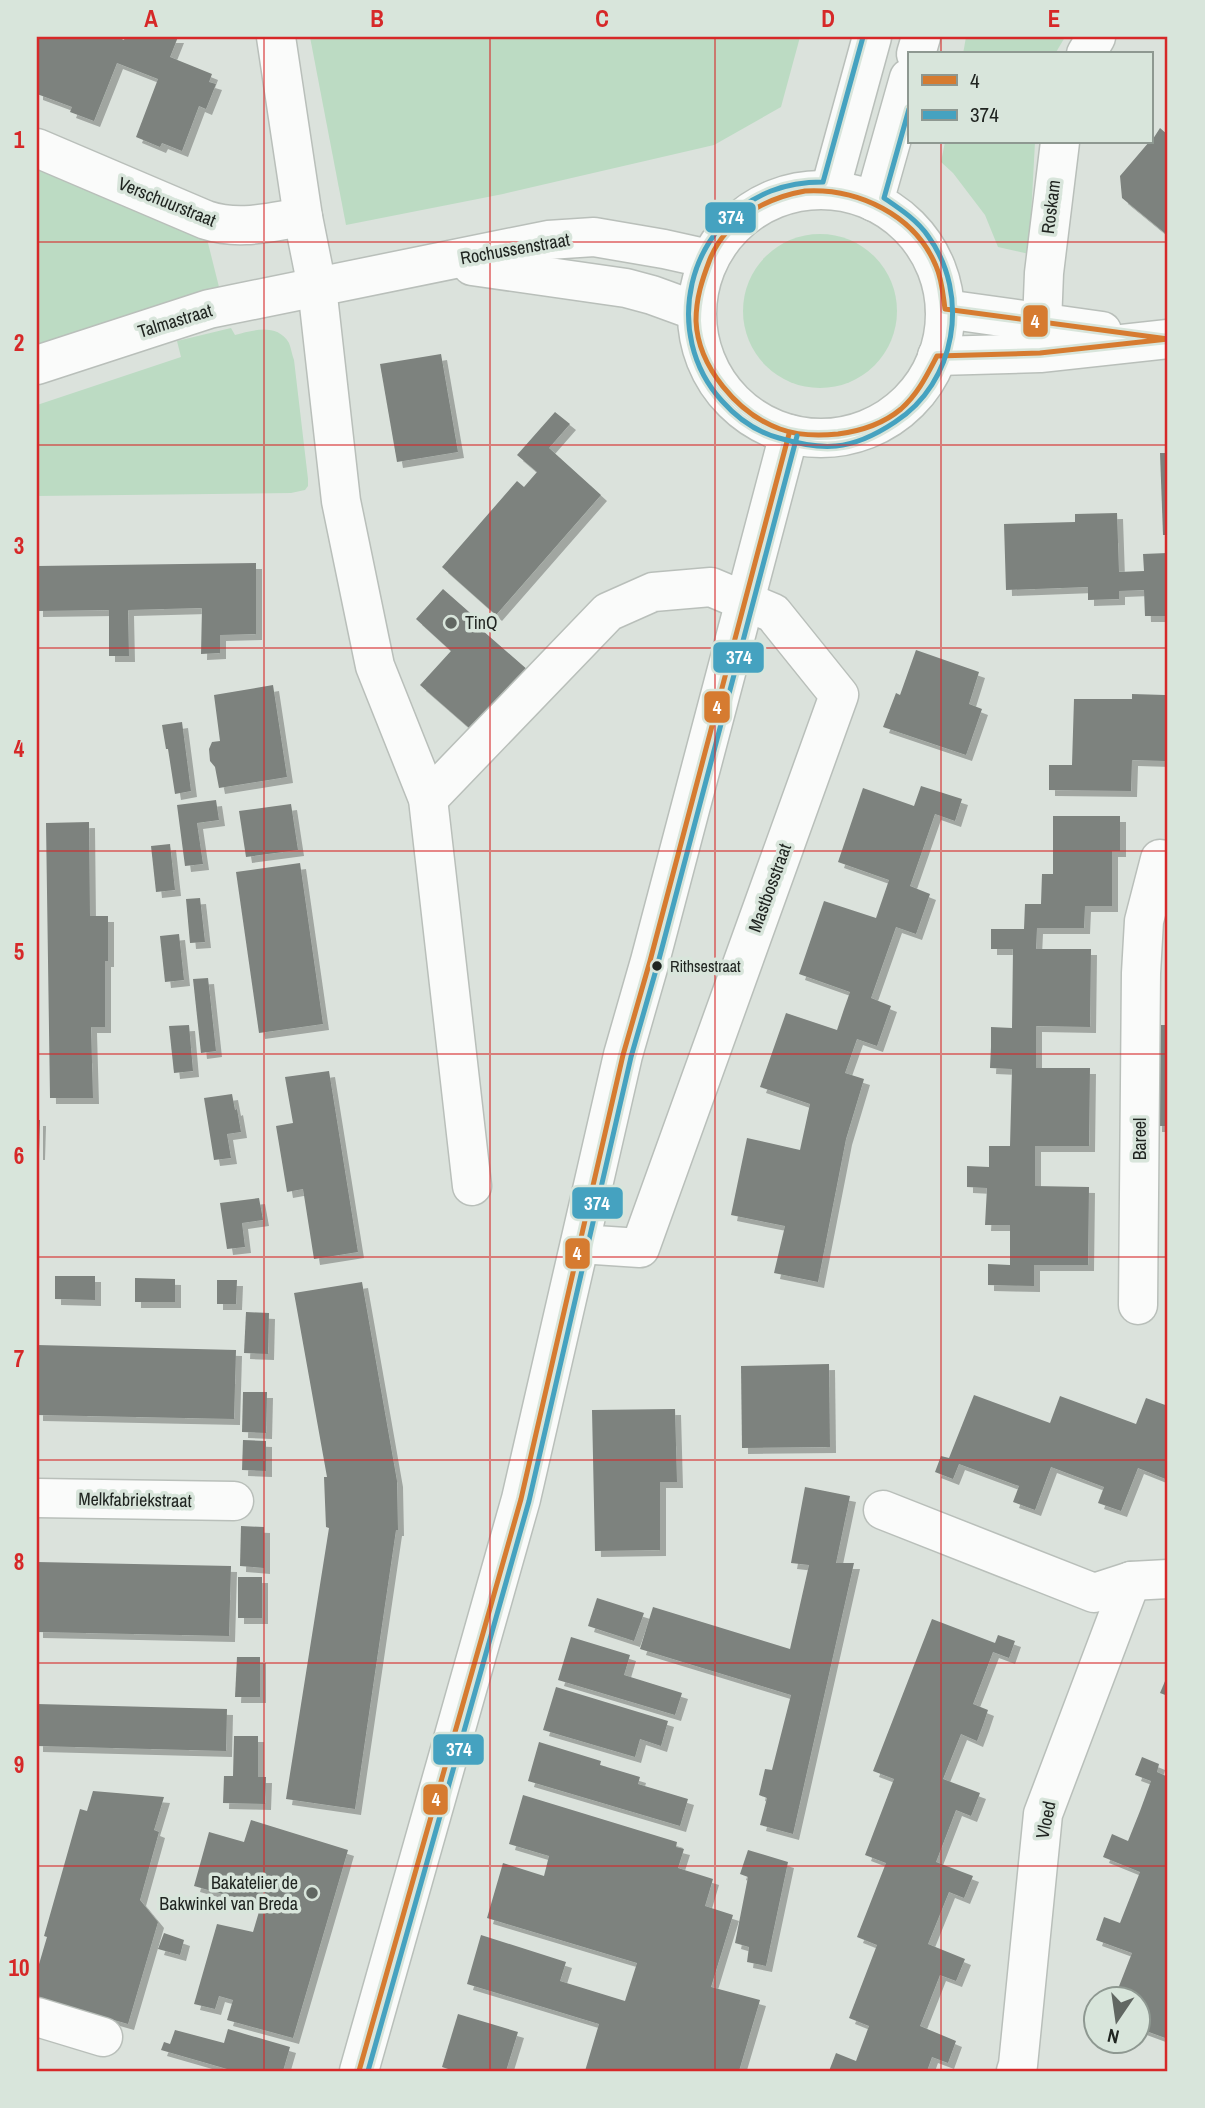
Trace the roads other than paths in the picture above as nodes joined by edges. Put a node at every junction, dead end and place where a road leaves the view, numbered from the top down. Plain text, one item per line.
1 (276, 37) edge
2 (872, 37) edge
3 (908, 82) edge
4 (1060, 144) edge
5 (37, 148) edge
6 (830, 190) junction
7 (874, 202) junction
8 (303, 217) junction
9 (709, 259) junction
10 (446, 262) junction
11 (317, 287) junction
12 (945, 309) junction
13 (696, 311) junction
14 (1041, 338) junction
15 (1166, 339) edge
16 (937, 356) junction
17 (37, 365) edge
18 (789, 433) junction
19 (745, 600) junction
20 (428, 799) junction
21 (1168, 860) edge
22 (1155, 973) edge
23 (472, 1186) dead end
24 (580, 1244) junction
25 (1138, 1305) dead end
26 (37, 1498) edge
27 (234, 1501) dead end
28 (883, 1510) dead end
29 (1168, 1579) edge
30 (1131, 1581) junction
31 (37, 2017) edge
32 (103, 2037) dead end
33 (359, 2071) edge
34 (1016, 2071) edge

1 - 8 street
2 - 6 street
3 - 7 street
4 - 14 street, Roskam
5 - 8 street, Verschuurstraat
6 - 7 street
6 - 9 street
7 - 12 street
8 - 11 street
9 - 10 street, Rochussenstraat
9 - 13 street
10 - 11 street, Rochussenstraat
10 - 13 street, Rochussenstraat
11 - 17 street, Talmastraat
11 - 20 street
12 - 14 street
12 - 16 street
13 - 18 street
14 - 15 street
14 - 16 street
16 - 18 street
18 - 19 street
19 - 20 street, Mastbosstraat
19 - 24 street
19 - 24 street, Mastbosstraat
20 - 23 street
21 - 22 street, Bareel
22 - 25 street, Bareel
24 - 33 street
26 - 27 street, Melkfabriekstraat
28 - 30 street
29 - 30 street
30 - 34 street, Vloed
31 - 32 street

